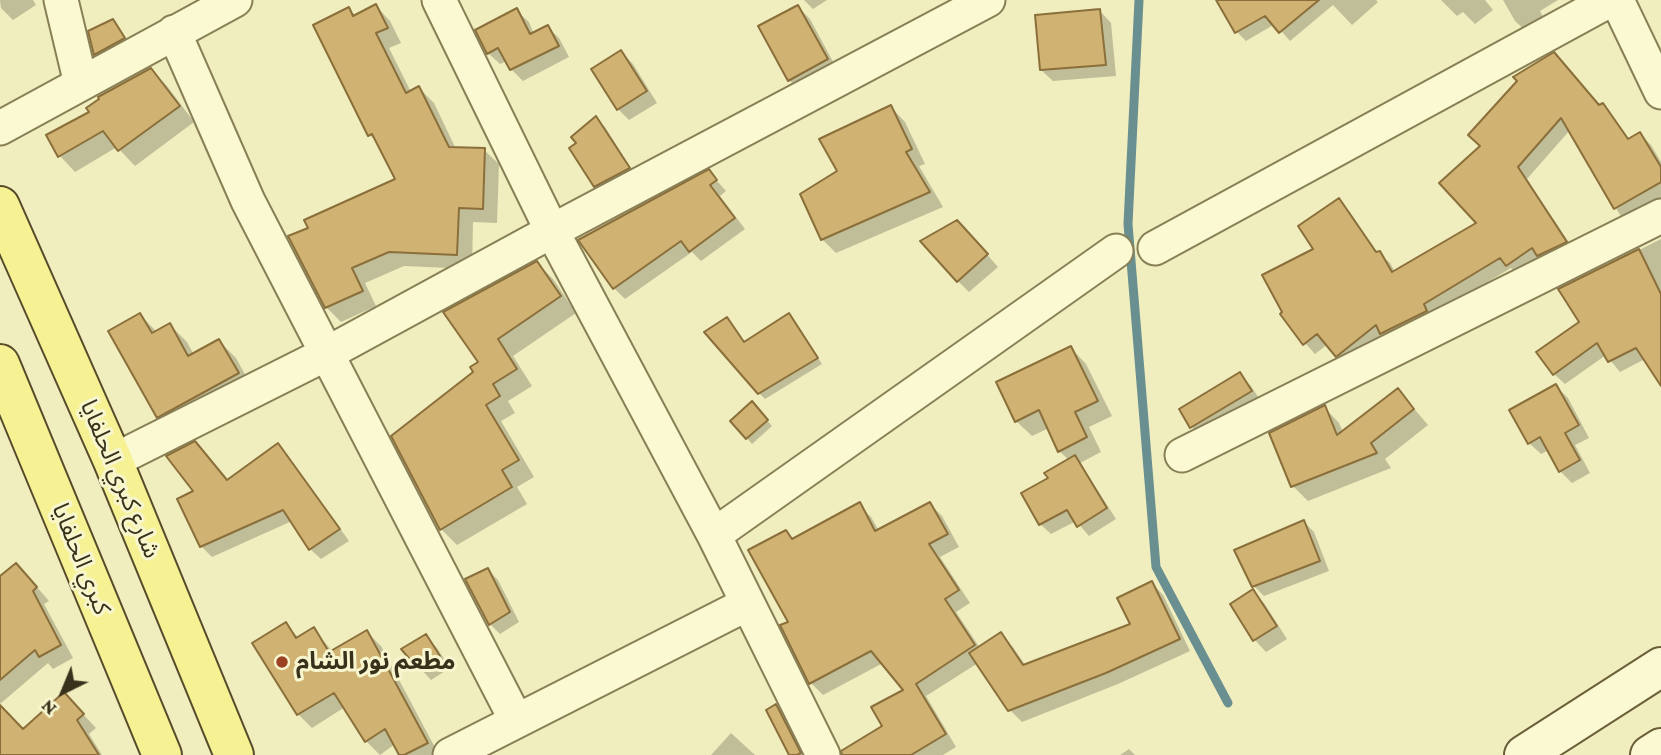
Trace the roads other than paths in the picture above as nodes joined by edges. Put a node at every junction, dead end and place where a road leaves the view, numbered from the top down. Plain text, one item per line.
1 (61, 0) edge
2 (236, 0) edge
3 (439, 0) edge
4 (988, 0) edge
5 (1610, 0) edge
6 (1617, 0) edge
7 (174, 32) junction
8 (81, 83) junction
9 (1659, 83) edge
10 (0, 128) edge
11 (0, 206) edge
12 (1661, 215) edge
13 (552, 231) junction
14 (1154, 248) dead end
15 (1116, 251) dead end
16 (328, 354) junction
17 (0, 364) edge
18 (1182, 455) dead end
19 (113, 461) junction
20 (713, 536) junction
21 (747, 604) junction
22 (1661, 667) edge
23 (516, 720) junction
24 (1661, 748) edge
25 (162, 755) edge
26 (234, 755) edge
27 (450, 755) edge
28 (823, 755) edge
29 (1524, 755) edge
30 (1650, 755) edge

1 - 8 street
2 - 7 street
3 - 13 street
4 - 13 street
5 - 14 street
6 - 9 street
7 - 8 street
7 - 16 street
8 - 10 street
11 - 19 main road, شارع كبري الحلفايا
12 - 18 street
13 - 16 street
13 - 20 street
15 - 20 street
16 - 19 street
16 - 23 street
17 - 25 main road, كبري الحلفايا
19 - 26 main road, شارع كبري الحلفايا
20 - 21 street
21 - 23 street
21 - 28 street
22 - 29 main road
23 - 27 street
24 - 30 main road

